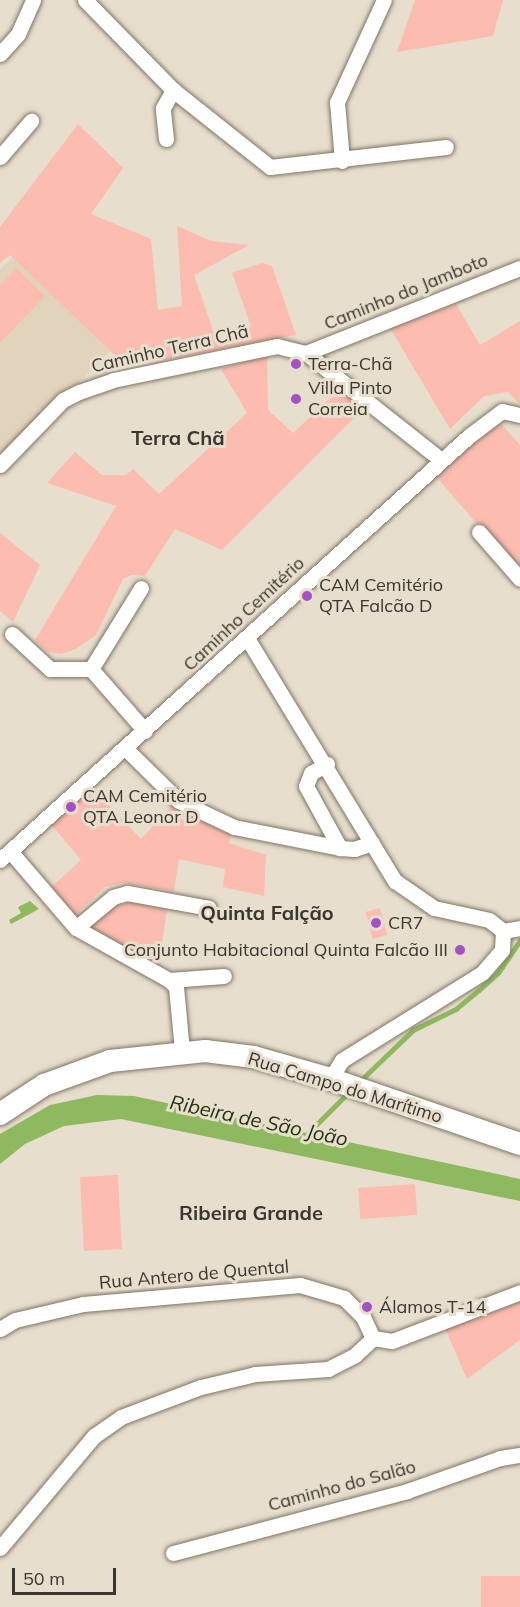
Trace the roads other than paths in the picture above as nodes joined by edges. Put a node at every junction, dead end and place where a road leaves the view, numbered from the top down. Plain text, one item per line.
1 (33, 0) edge
2 (85, 0) edge
3 (384, 0) edge
4 (0, 54) edge
5 (173, 90) junction
6 (30, 121) dead end
7 (166, 139) dead end
8 (447, 147) dead end
9 (0, 157) edge
10 (342, 161) junction
11 (520, 268) edge
12 (306, 353) junction
13 (520, 415) edge
14 (441, 460) junction
15 (0, 465) edge
16 (479, 532) dead end
17 (520, 579) edge
18 (141, 588) dead end
19 (12, 634) dead end
20 (247, 638) junction
21 (91, 669) junction
22 (145, 731) junction
23 (126, 749) junction
24 (327, 764) junction
25 (372, 843) junction
26 (340, 848) junction
27 (5, 856) edge
28 (209, 908) dead end
29 (76, 928) junction
30 (520, 928) edge
31 (503, 931) junction
32 (224, 976) dead end
33 (169, 980) junction
34 (182, 1050) junction
35 (330, 1079) junction
36 (0, 1114) edge
37 (520, 1144) edge
38 (520, 1292) edge
39 (0, 1329) edge
40 (373, 1338) junction
41 (520, 1455) edge
42 (0, 1548) edge
43 (172, 1553) dead end

1 - 4 street
2 - 5 street
3 - 10 street
5 - 7 street
5 - 10 street
6 - 9 street
8 - 10 street
11 - 12 street, Caminho do Jamboto
12 - 14 street
12 - 15 street, Caminho Terra Chã
13 - 14 street, Caminho Cemitério
14 - 20 street, Caminho Cemitério
16 - 17 street
18 - 21 street
19 - 21 street
20 - 22 street, Caminho Cemitério
20 - 24 street
21 - 22 street
22 - 23 street, Caminho Cemitério
23 - 26 street
23 - 27 street, Caminho Cemitério
24 - 25 street
24 - 26 street
25 - 26 street
25 - 31 street
27 - 29 street
28 - 29 street
29 - 33 street
30 - 31 street
31 - 35 street
32 - 33 street
33 - 34 street
34 - 35 main road, Rua Campo do Marítimo
34 - 36 main road, Rua Campo do Marítimo
35 - 37 main road, Rua Campo do Marítimo
38 - 40 street
39 - 40 street, Rua Antero de Quental
40 - 42 street
41 - 43 street, Caminho do Salão

